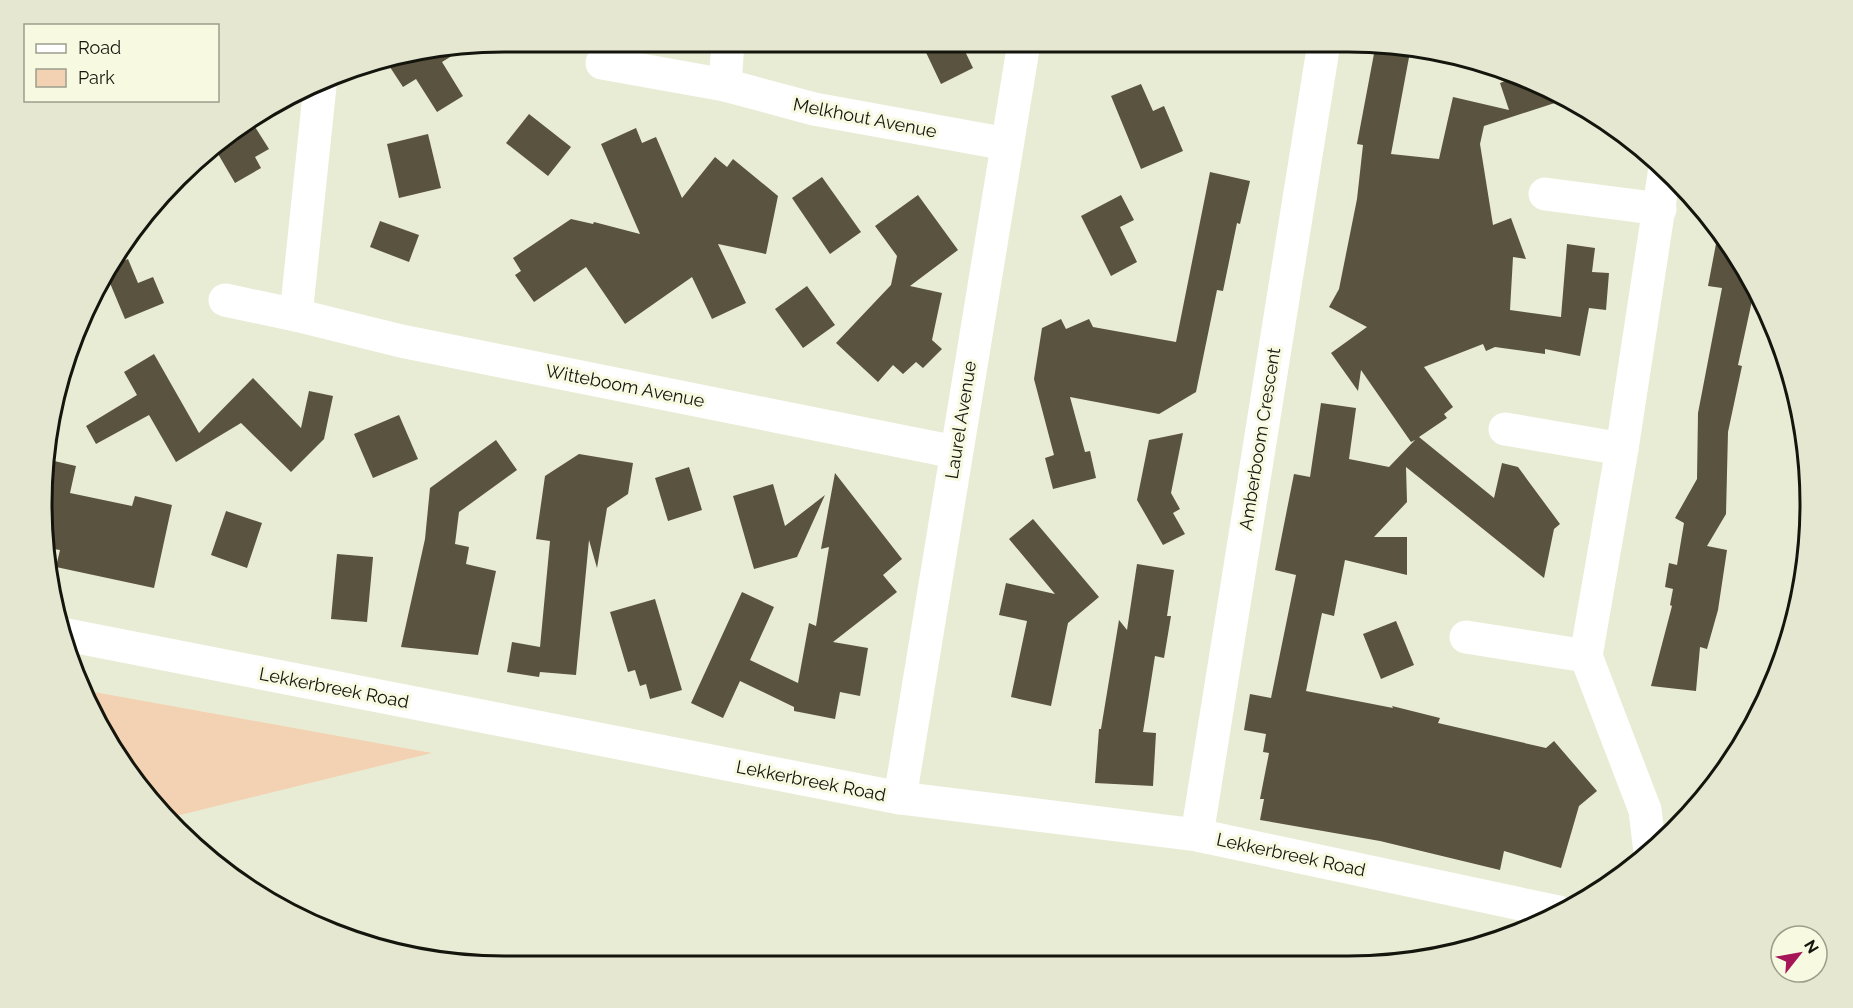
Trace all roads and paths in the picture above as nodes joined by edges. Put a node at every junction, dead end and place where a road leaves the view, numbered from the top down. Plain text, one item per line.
1 (727, 52) edge
2 (1022, 52) edge
3 (1323, 52) edge
4 (602, 63) dead end
5 (725, 85) junction
6 (319, 92) edge
7 (1007, 144) junction
8 (1663, 181) edge
9 (1545, 194) dead end
10 (1660, 209) junction
11 (225, 300) dead end
12 (296, 315) junction
13 (1505, 429) dead end
14 (1622, 449) junction
15 (955, 452) junction
16 (72, 636) edge
17 (1466, 637) dead end
18 (1586, 656) junction
19 (900, 798) junction
20 (1197, 836) junction
21 (1649, 841) edge
22 (1547, 910) edge

1 - 5 street
2 - 7 street, Laurel Avenue
3 - 20 street, Amberboom Crescent
4 - 5 street, Melkhout Avenue
5 - 7 street, Melkhout Avenue
6 - 12 street
7 - 15 street, Laurel Avenue
8 - 10 street
9 - 10 street
10 - 14 street
11 - 12 street, Witteboom Avenue
12 - 15 street, Witteboom Avenue
13 - 14 street
14 - 18 street
15 - 19 street, Laurel Avenue
16 - 19 street, Lekkerbreek Road
17 - 18 street
18 - 21 street
19 - 20 street, Lekkerbreek Road
20 - 22 street, Lekkerbreek Road

